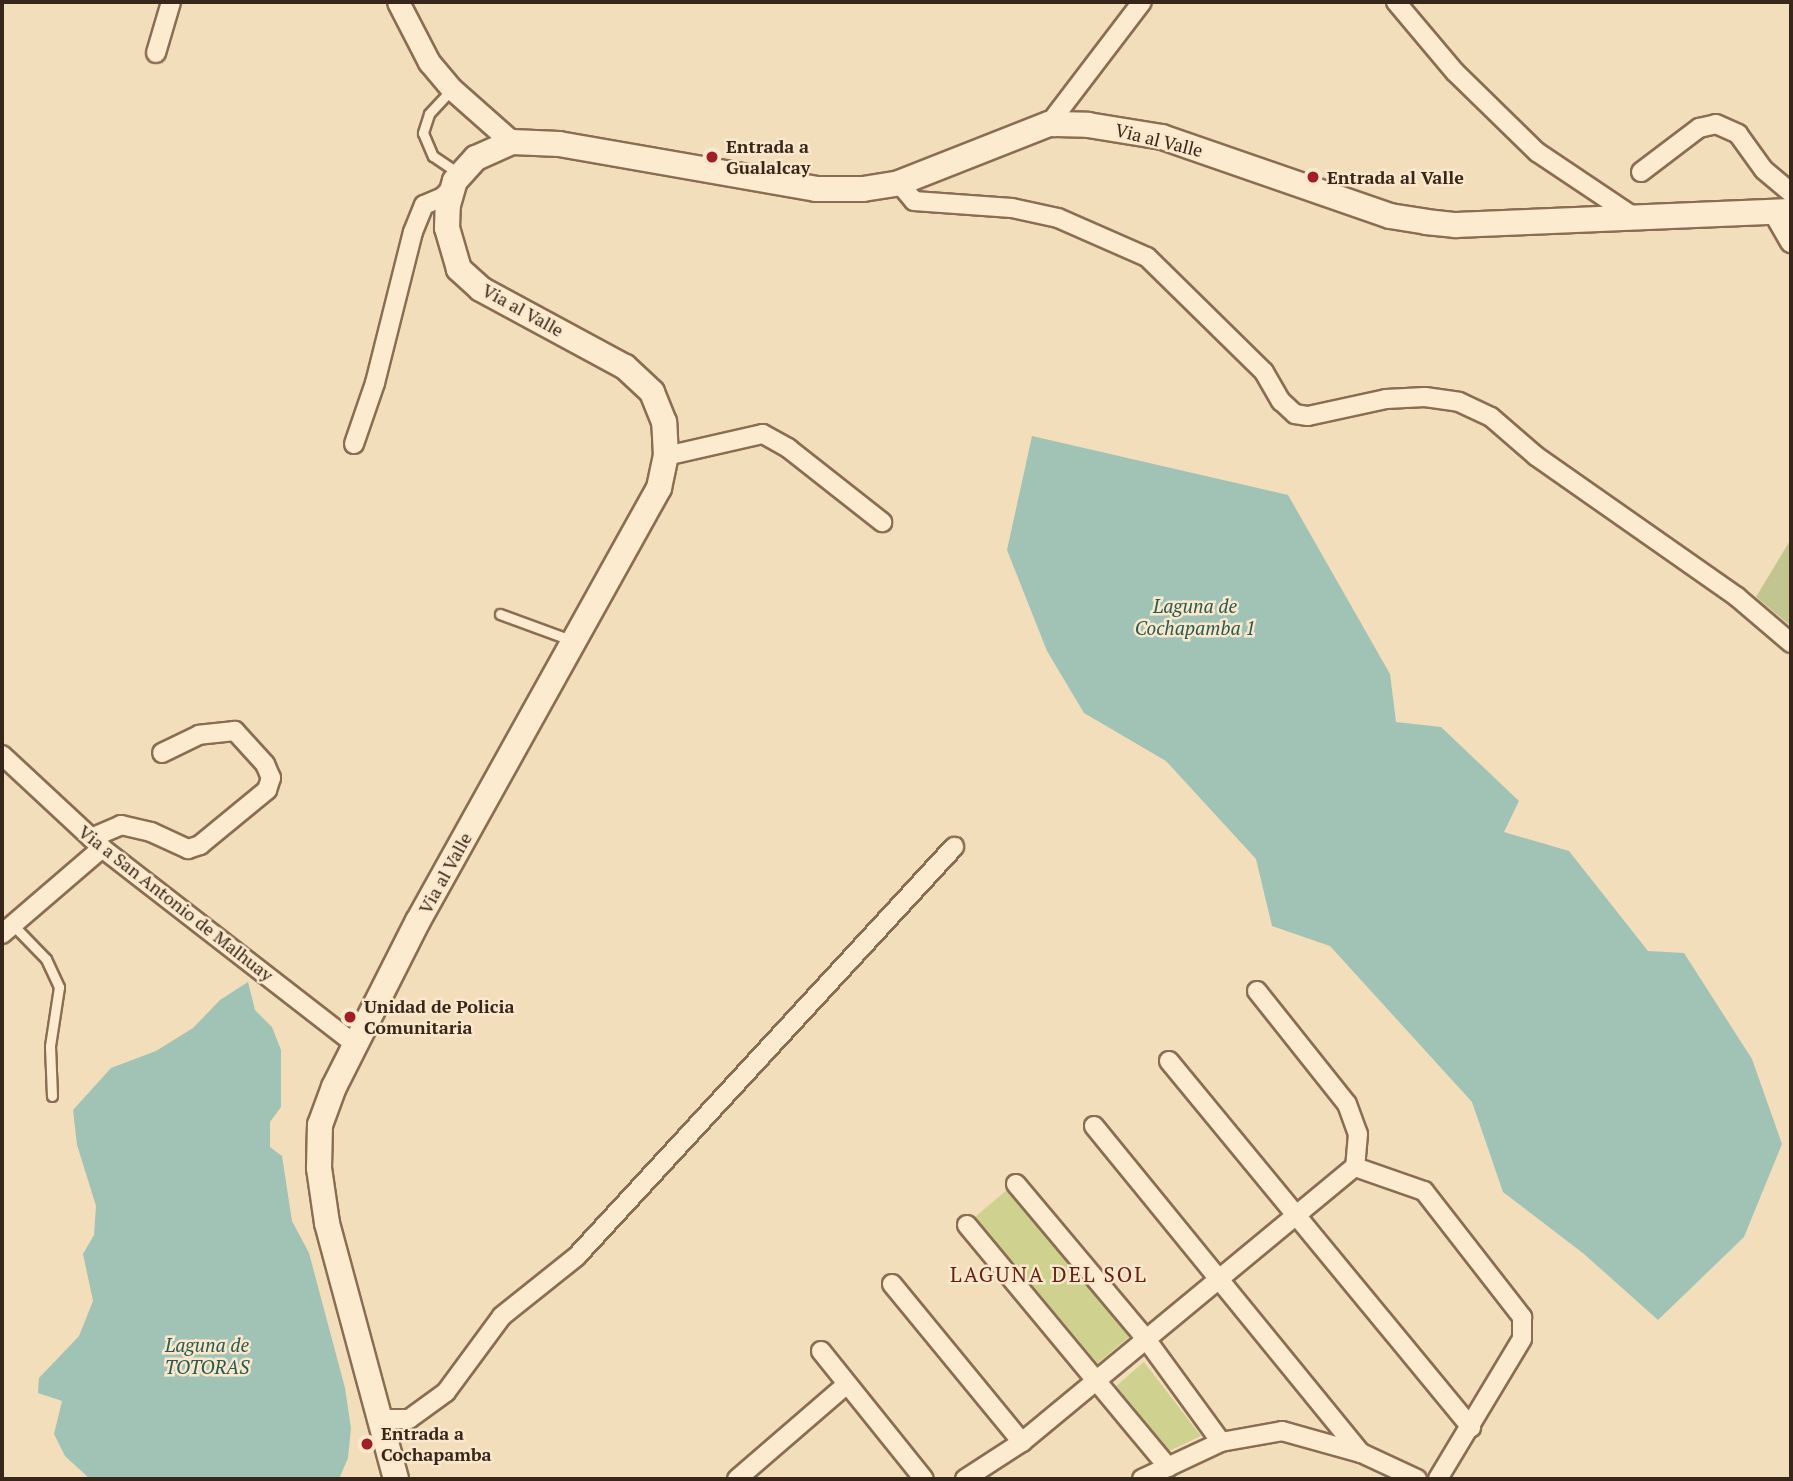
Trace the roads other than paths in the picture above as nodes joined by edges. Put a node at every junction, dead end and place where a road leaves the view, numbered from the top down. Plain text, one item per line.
1 (170, 2) edge
2 (398, 2) edge
3 (1142, 2) edge
4 (1396, 2) edge
5 (156, 53) dead end
6 (452, 89) junction
7 (1049, 124) junction
8 (512, 142) junction
9 (1641, 172) dead end
10 (458, 179) junction
11 (899, 183) junction
12 (1791, 193) edge
13 (1783, 211) edge
14 (1631, 215) junction
15 (1791, 242) edge
16 (354, 444) dead end
17 (666, 456) junction
18 (882, 522) dead end
19 (500, 614) dead end
20 (575, 641) junction
21 (1791, 643) edge
22 (162, 753) dead end
23 (2, 755) edge
24 (96, 843) junction
25 (954, 847) dead end
26 (7, 929) edge
27 (1257, 991) dead end
28 (356, 1045) junction
29 (1169, 1061) dead end
30 (52, 1096) dead end
31 (1094, 1126) dead end
32 (1355, 1167) junction
33 (1016, 1184) dead end
34 (1297, 1215) junction
35 (967, 1225) dead end
36 (1220, 1279) junction
37 (892, 1284) dead end
38 (1146, 1339) junction
39 (821, 1351) dead end
40 (1098, 1379) junction
41 (848, 1384) junction
42 (379, 1419) junction
43 (1471, 1427) junction
44 (1022, 1441) junction
45 (1221, 1442) junction
46 (1361, 1453) junction
47 (1168, 1467) junction
48 (396, 1479) edge
49 (737, 1479) edge
50 (924, 1479) edge
51 (965, 1479) edge
52 (1142, 1479) edge
53 (1416, 1479) edge
54 (1438, 1479) edge

1 - 5 street
2 - 6 street
3 - 7 street
4 - 14 street
6 - 8 street
6 - 10 lane
7 - 11 main road, Via al Valle
7 - 14 main road, Via al Valle
8 - 10 main road, Via al Valle
8 - 11 main road, Via al Valle
9 - 12 street
10 - 16 street
10 - 17 main road, Via al Valle
11 - 21 street
13 - 14 main road, Via al Valle
13 - 15 street
17 - 18 street
17 - 20 main road, Via al Valle
19 - 20 lane
20 - 28 main road, Via al Valle
22 - 24 street
23 - 24 street, Via a San Antonio de Malhuay
24 - 26 street
24 - 28 street, Via a San Antonio de Malhuay
25 - 42 street
26 - 30 lane
27 - 32 street
28 - 42 main road, Via al Valle
29 - 34 street
31 - 36 street
32 - 34 street
32 - 43 street
33 - 38 street
34 - 36 street
34 - 43 street
35 - 40 street
36 - 38 street
36 - 46 street
37 - 44 street
38 - 40 street
38 - 45 street
39 - 41 street
40 - 44 street
40 - 47 street
41 - 49 street
41 - 50 street
42 - 48 main road, Via al Valle
43 - 54 street
44 - 51 street
45 - 46 street
45 - 47 street
46 - 53 street
47 - 52 street

